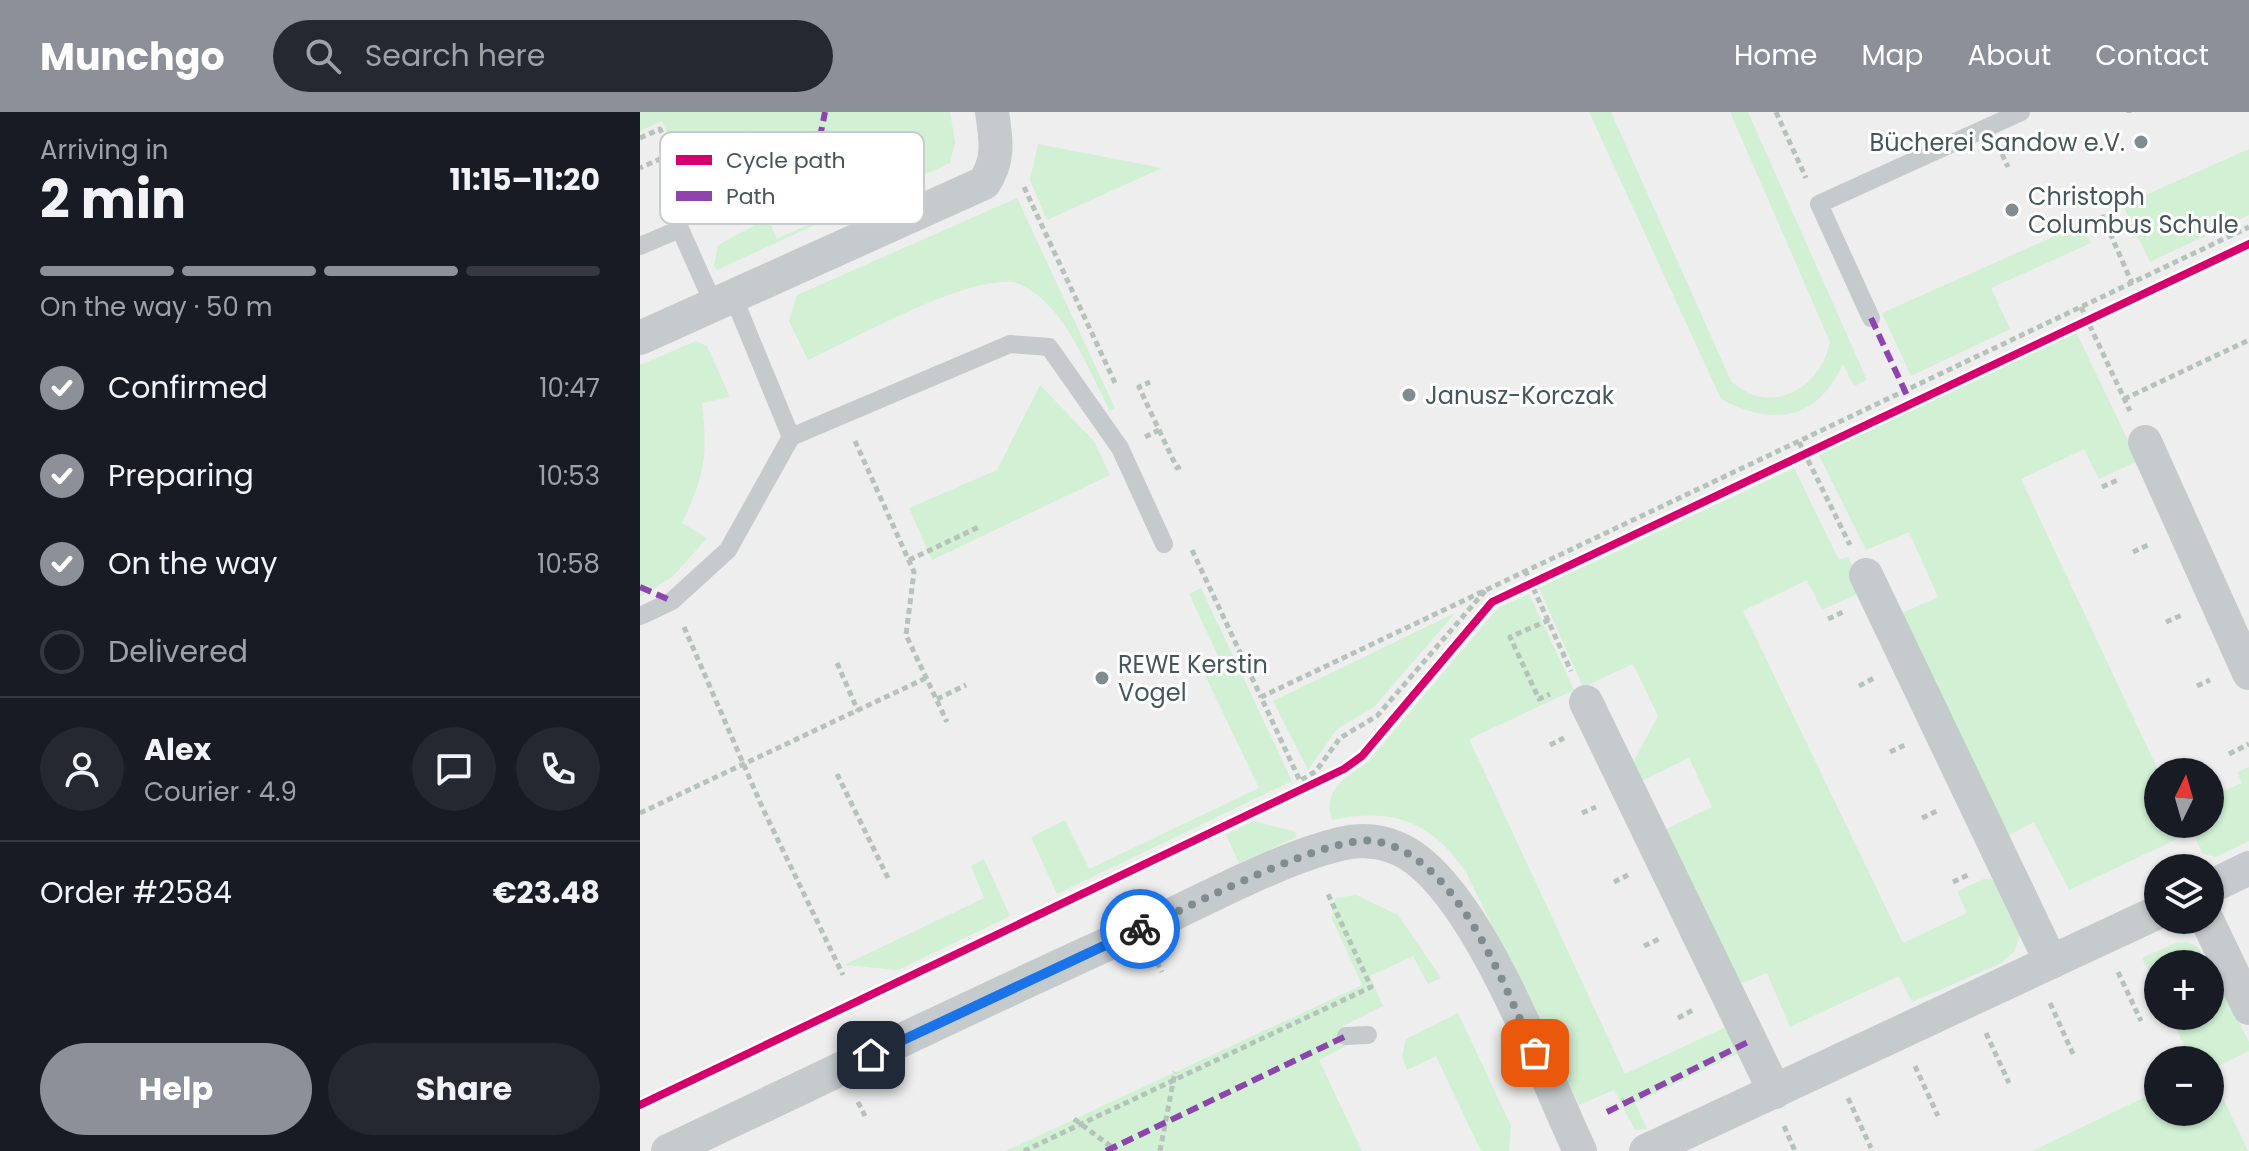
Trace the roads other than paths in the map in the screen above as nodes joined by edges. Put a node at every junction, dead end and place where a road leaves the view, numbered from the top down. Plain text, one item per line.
1 (992, 112) edge
2 (2021, 112) edge
3 (924, 210) edge
4 (894, 224) edge
5 (640, 246) edge
6 (724, 301) junction
7 (1871, 318) dead end
8 (640, 338) edge
9 (791, 437) junction
10 (2145, 442) dead end
11 (1164, 544) dead end
12 (1866, 575) road end
13 (640, 616) edge
14 (2249, 673) edge
15 (1581, 692) road end
16 (2249, 868) edge
17 (2224, 880) edge
18 (2144, 921) edge
19 (2214, 934) edge
20 (2049, 979) junction
21 (2249, 1008) edge
22 (1368, 1035) dead end
23 (1346, 1036) dead end
24 (1778, 1106) junction
25 (668, 1151) edge
26 (1580, 1151) edge
27 (1646, 1151) edge

1 - 3 street
2 - 7 lane
4 - 6 street
5 - 6 lane
6 - 8 street
6 - 9 lane
9 - 11 lane
9 - 13 lane
10 - 14 street
12 - 20 street
15 - 24 street
16 - 17 street
18 - 20 street
19 - 21 street
20 - 24 street
22 - 23 lane
24 - 27 street
25 - 26 street

